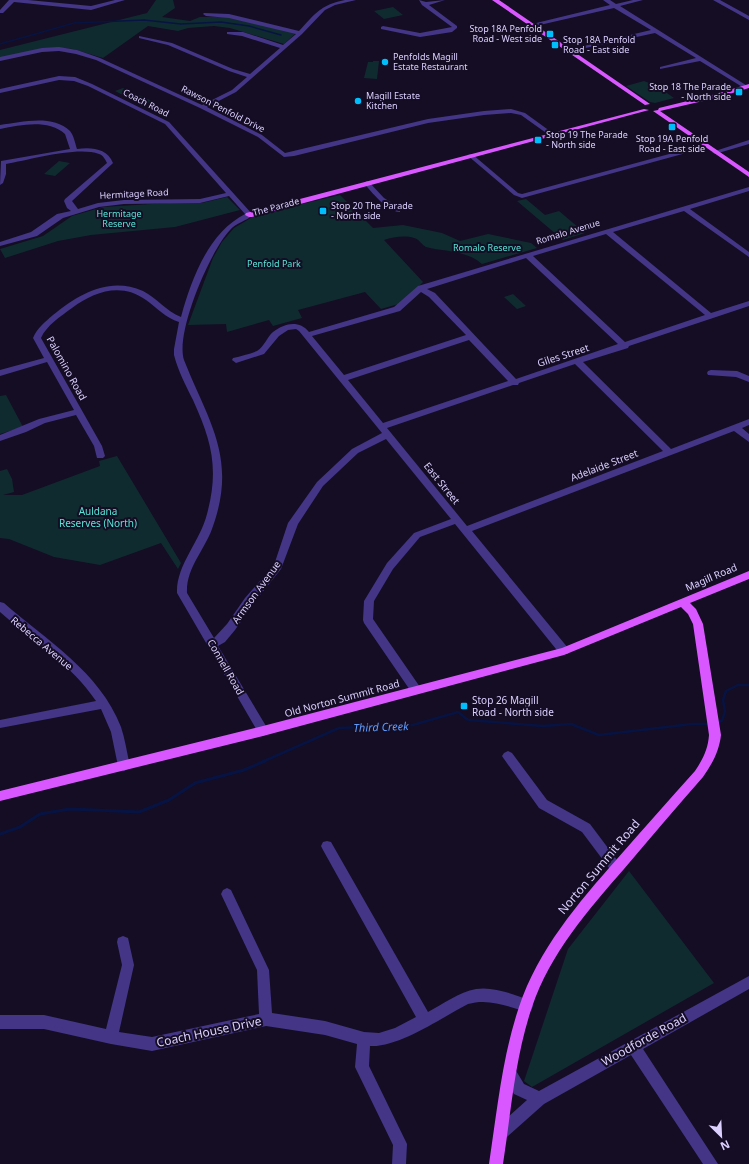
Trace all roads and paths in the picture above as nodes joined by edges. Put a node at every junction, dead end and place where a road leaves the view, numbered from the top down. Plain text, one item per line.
1 (12, 0) edge
2 (122, 0) edge
3 (353, 0) edge
4 (442, 0) edge
5 (495, 0) edge
6 (606, 0) edge
7 (640, 0) edge
8 (716, 0) edge
9 (422, 1) edge
10 (615, 6) junction
11 (1, 11) edge
12 (206, 14) dead end
13 (749, 18) edge
14 (531, 25) junction
15 (383, 28) dead end
16 (656, 31) junction
17 (230, 33) dead end
18 (300, 33) junction
19 (141, 37) dead end
20 (284, 47) junction
21 (569, 52) junction
22 (0, 59) edge
23 (700, 59) junction
24 (662, 68) dead end
25 (251, 76) junction
26 (748, 87) edge
27 (0, 91) edge
28 (202, 107) junction
29 (646, 107) junction
30 (657, 108) junction
31 (0, 127) edge
32 (551, 134) junction
33 (749, 142) edge
34 (706, 146) junction
35 (74, 151) junction
36 (715, 152) junction
37 (470, 155) junction
38 (1, 163) edge
39 (749, 175) edge
40 (0, 183) edge
41 (367, 183) junction
42 (749, 189) edge
43 (230, 194) junction
44 (684, 208) junction
45 (75, 210) junction
46 (397, 210) dead end
47 (249, 215) junction
48 (607, 231) junction
49 (0, 244) edge
50 (527, 255) junction
51 (749, 255) edge
52 (421, 288) junction
53 (749, 303) edge
54 (709, 315) junction
55 (184, 320) junction
56 (305, 332) junction
57 (472, 336) junction
58 (625, 346) junction
59 (49, 359) junction
60 (236, 360) dead end
61 (578, 362) junction
62 (0, 373) edge
63 (711, 373) dead end
64 (344, 378) junction
65 (749, 379) edge
66 (515, 382) junction
67 (78, 412) junction
68 (749, 422) edge
69 (735, 427) junction
70 (386, 430) junction
71 (0, 438) edge
72 (749, 439) edge
73 (669, 452) junction
74 (100, 456) dead end
75 (457, 520) junction
76 (466, 530) junction
77 (747, 578) edge
78 (189, 602) joint
79 (683, 602) junction
80 (0, 606) edge
81 (212, 644) junction
82 (564, 651) junction
83 (416, 690) junction
84 (103, 704) junction
85 (0, 724) edge
86 (263, 731) junction
87 (508, 756) dead end
88 (124, 766) junction
89 (0, 796) edge
90 (327, 846) dead end
91 (616, 868) junction
92 (227, 894) dead end
93 (124, 942) dead end
94 (749, 982) edge
95 (526, 1006) junction
96 (266, 1019) junction
97 (426, 1020) junction
98 (0, 1022) edge
99 (111, 1037) junction
100 (364, 1039) junction
101 (633, 1046) junction
102 (510, 1074) junction
103 (539, 1099) junction
104 (502, 1132) junction
105 (399, 1164) edge
106 (496, 1164) edge
107 (711, 1164) edge

1 - 2 street
1 - 11 street
3 - 18 street
4 - 9 street
5 - 14 main road
6 - 10 street
7 - 10 street
8 - 13 street
9 - 15 street
10 - 14 street
10 - 16 street
12 - 18 street
14 - 21 main road
16 - 21 street
16 - 23 street
17 - 20 street
18 - 20 street
19 - 25 street
20 - 25 street
21 - 29 main road
22 - 28 street, Rawson Penfold Drive
23 - 24 street
23 - 26 street
25 - 28 street
26 - 30 main road
27 - 43 street, Coach Road
28 - 32 street, Rawson Penfold Drive
29 - 30 main road
29 - 32 main road, The Parade
30 - 34 main road
31 - 35 street
32 - 37 main road, The Parade
33 - 36 street
34 - 36 main road
34 - 37 street
35 - 38 street
35 - 45 street
36 - 39 main road
37 - 41 main road, The Parade
38 - 40 street
41 - 46 street
41 - 47 main road, The Parade
42 - 44 street, Romalo Avenue
43 - 45 street, Hermitage Road
43 - 47 street, Coach Road
44 - 48 street, Romalo Avenue
44 - 51 street
45 - 49 street, Hermitage Road
47 - 55 street, The Parade
48 - 50 street, Romalo Avenue
48 - 54 street
50 - 52 street, Romalo Avenue
50 - 58 street
52 - 56 street, Romalo Avenue
52 - 57 street
53 - 54 street, Giles Street
54 - 58 street, Giles Street
55 - 59 street, Palomino Road
55 - 78 street, The Parade
56 - 60 street, Romalo Avenue
56 - 64 street, East Street
57 - 64 street
57 - 66 street
58 - 61 street, Giles Street
59 - 62 street
59 - 67 street, Palomino Road
61 - 66 street, Giles Street
61 - 73 street
63 - 65 street
64 - 70 street, East Street
66 - 70 street, Giles Street
67 - 71 street
67 - 74 street, Palomino Road
68 - 69 street, Adelaide Street
69 - 72 street
69 - 73 street, Adelaide Street
70 - 75 street, East Street
70 - 81 street, Armson Avenue
73 - 76 street, Adelaide Street
75 - 76 street, East Street
75 - 83 street
76 - 82 street, East Street
77 - 79 main road, Magill Road
78 - 81 street, Connell Road
79 - 82 main road, Old Norton Summit Road
79 - 91 main road, Norton Summit Road
80 - 84 street, Rebecca Avenue
81 - 86 street, Connell Road
82 - 83 main road, Old Norton Summit Road
83 - 86 main road, Old Norton Summit Road
84 - 85 street
84 - 88 street, Rebecca Avenue
86 - 88 main road, Old Norton Summit Road
87 - 91 street
88 - 89 main road, Old Norton Summit Road
90 - 97 street
91 - 95 main road, Norton Summit Road
92 - 96 street
93 - 99 street
94 - 101 street, Woodforde Road
95 - 97 street, Coach House Drive
95 - 102 main road, Norton Summit Road
96 - 99 street, Coach House Drive
96 - 100 street, Coach House Drive
97 - 100 street, Coach House Drive
98 - 99 street, Coach House Drive
100 - 105 street
101 - 103 street, Woodforde Road
101 - 107 street
102 - 103 street
102 - 104 main road, Norton Summit Road
103 - 104 street, Woodforde Road
104 - 106 main road, Norton Summit Road

